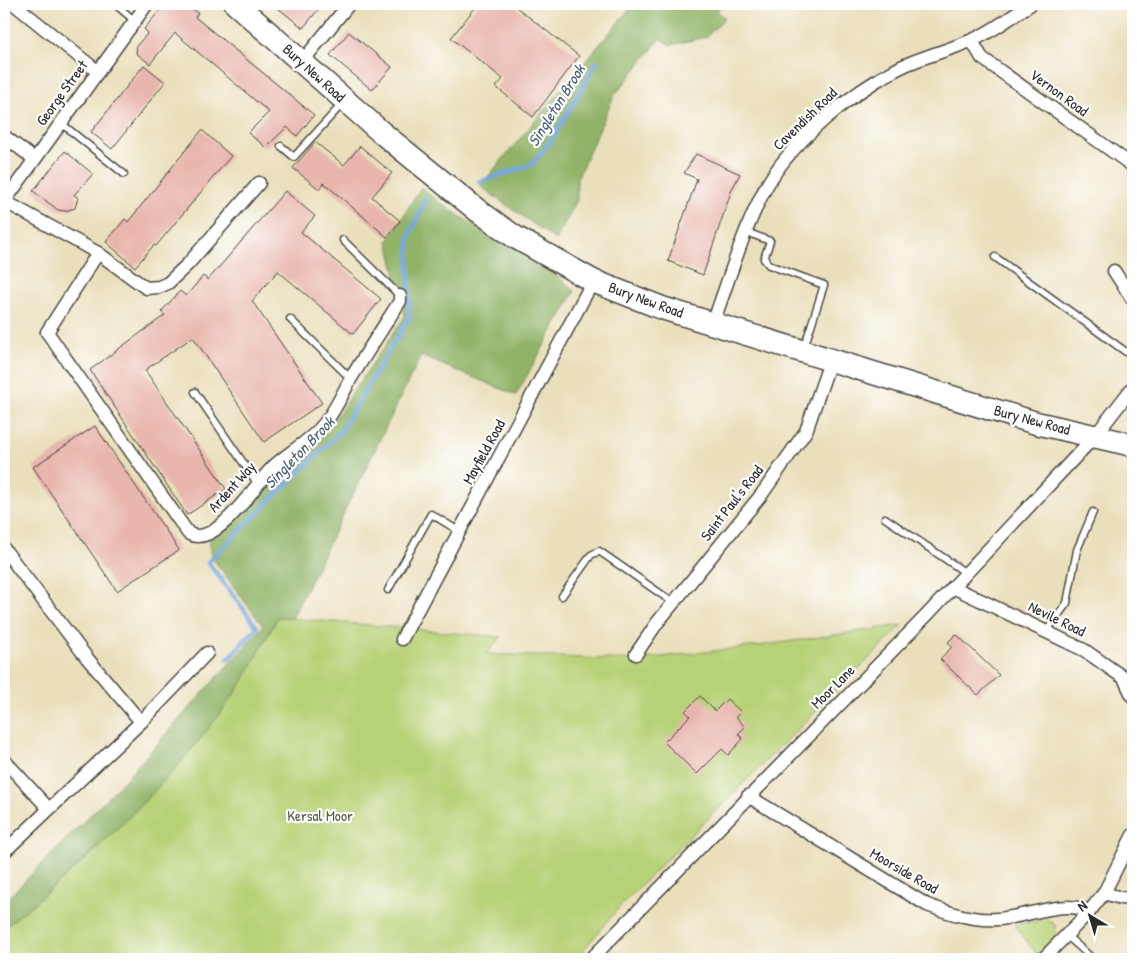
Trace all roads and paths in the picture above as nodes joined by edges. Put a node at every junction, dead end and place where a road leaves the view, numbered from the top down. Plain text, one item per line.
1 (14, 4) edge
2 (115, 4) edge
3 (147, 4) edge
4 (236, 4) edge
5 (349, 4) edge
6 (1031, 4) edge
7 (135, 21) junction
8 (972, 41) junction
9 (302, 62) junction
10 (97, 71) junction
11 (346, 100) junction
12 (60, 122) junction
13 (4, 136) edge
14 (281, 146) dead end
15 (34, 159) junction
16 (1133, 166) edge
17 (124, 174) dead end
18 (258, 183) dead end
19 (4, 202) edge
20 (746, 232) junction
21 (343, 240) dead end
22 (98, 253) junction
23 (995, 257) dead end
24 (1114, 271) dead end
25 (592, 281) junction
26 (400, 296) joint
27 (1133, 300) edge
28 (290, 319) dead end
29 (713, 323) junction
30 (803, 351) junction
31 (1133, 357) edge
32 (830, 359) junction
33 (351, 379) junction
34 (1133, 387) edge
35 (195, 392) dead end
36 (1095, 436) junction
37 (1133, 445) edge
38 (257, 483) junction
39 (1093, 512) dead end
40 (885, 518) dead end
41 (459, 531) junction
42 (4, 548) edge
43 (966, 573) junction
44 (953, 587) junction
45 (388, 590) dead end
46 (562, 596) dead end
47 (674, 603) junction
48 (1046, 632) junction
49 (402, 639) dead end
50 (207, 653) dead end
51 (636, 654) dead end
52 (1133, 697) edge
53 (141, 722) junction
54 (4, 760) edge
55 (748, 796) junction
56 (49, 810) junction
57 (1133, 835) edge
58 (4, 852) edge
59 (1104, 893) junction
60 (1133, 899) edge
61 (1088, 912) junction
62 (1066, 934) junction
63 (591, 959) edge
64 (1043, 959) edge
65 (1093, 959) edge

1 - 10 street
2 - 7 lane
3 - 7 street, George Street
4 - 9 highway, Bury New Road
5 - 9 street
6 - 8 street, Cavendish Road
7 - 10 street, George Street
8 - 16 street, Vernon Road
8 - 20 street, Cavendish Road
9 - 11 highway, Bury New Road
10 - 12 street, George Street
11 - 14 lane
11 - 25 highway, Bury New Road
12 - 15 street, George Street
12 - 17 lane
13 - 15 street
15 - 19 street, George Street
18 - 22 street
19 - 22 street
20 - 29 street, Cavendish Road
20 - 30 lane
21 - 26 lane
22 - 38 street, Ardent Way
23 - 31 lane
24 - 27 street
25 - 29 highway, Bury New Road
25 - 41 street, Mayfield Road
26 - 33 street, Ardent Way
28 - 33 lane
29 - 30 highway, Bury New Road
30 - 32 highway, Bury New Road
32 - 36 highway, Bury New Road
32 - 47 street, Saint Paul's Road
33 - 38 street, Ardent Way
34 - 36 street, Moor Lane
35 - 38 lane
36 - 37 highway, Bury New Road
36 - 43 street, Moor Lane
39 - 48 lane
40 - 43 lane
41 - 45 lane
41 - 49 street, Mayfield Road
42 - 53 street
43 - 44 street, Moor Lane
44 - 48 street, Nevile Road
44 - 55 street, Moor Lane
46 - 47 lane
47 - 51 street, Saint Paul's Road
48 - 52 street, Nevile Road
50 - 53 street
53 - 56 street
54 - 56 street
55 - 61 street, Moorside Road
55 - 63 street, Moor Lane
56 - 58 street
57 - 59 street
59 - 60 street
59 - 61 street
61 - 62 street
62 - 64 street
62 - 65 lane

